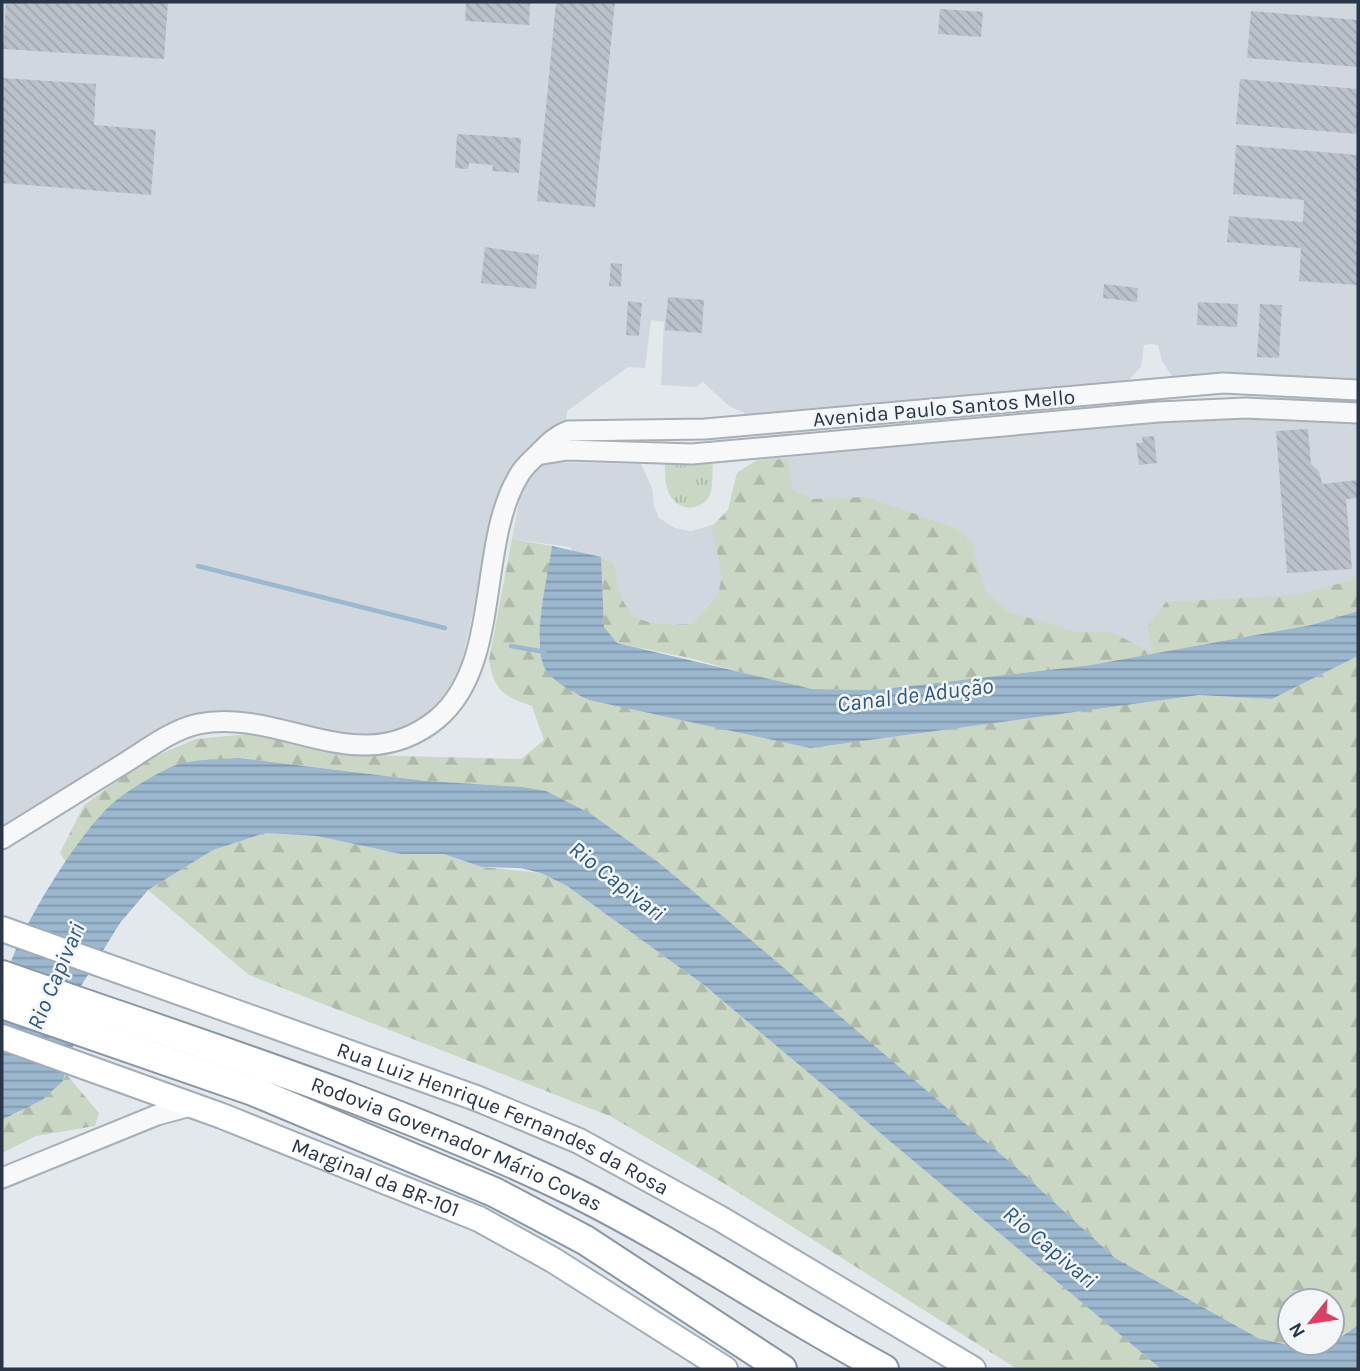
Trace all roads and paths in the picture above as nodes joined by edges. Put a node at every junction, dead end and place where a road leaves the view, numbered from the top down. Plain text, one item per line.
1 (1155, 387) junction
2 (1350, 389) edge
3 (949, 409) junction
4 (1158, 412) junction
5 (1349, 412) edge
6 (758, 424) junction
7 (653, 430) junction
8 (951, 431) junction
9 (760, 449) junction
10 (653, 454) junction
11 (537, 455) junction
12 (2, 839) edge
13 (2, 929) edge
14 (2, 975) edge
15 (2, 1004) edge
16 (84, 1018) junction
17 (2, 1037) edge
18 (191, 1106) junction
19 (2, 1178) edge
20 (724, 1369) edge
21 (782, 1369) edge
22 (884, 1369) edge
23 (973, 1369) edge

1 - 2 street, Avenida Paulo Santos Mello
1 - 3 street, Avenida Paulo Santos Mello
1 - 4 street
2 - 5 street
3 - 6 street, Avenida Paulo Santos Mello
3 - 8 street
4 - 5 street, Avenida Paulo Santos Mello
4 - 8 street, Avenida Paulo Santos Mello
6 - 7 street, Avenida Paulo Santos Mello
6 - 9 street
7 - 10 street
7 - 11 street, Avenida Paulo Santos Mello
8 - 9 street, Avenida Paulo Santos Mello
9 - 10 street, Avenida Paulo Santos Mello
10 - 11 street, Avenida Paulo Santos Mello
11 - 12 street, Avenida Paulo Santos Mello
13 - 23 main road, Rua Luiz Henrique Fernandes da Rosa
14 - 16 highway, Rodovia Governador Mário Covas
15 - 16 highway, Rodovia Governador Mário Covas
16 - 21 highway, Rodovia Governador Mário Covas
16 - 22 highway, Rodovia Governador Mário Covas
17 - 18 main road, Marginal da BR-101
18 - 19 street
18 - 20 main road, Marginal da BR-101

